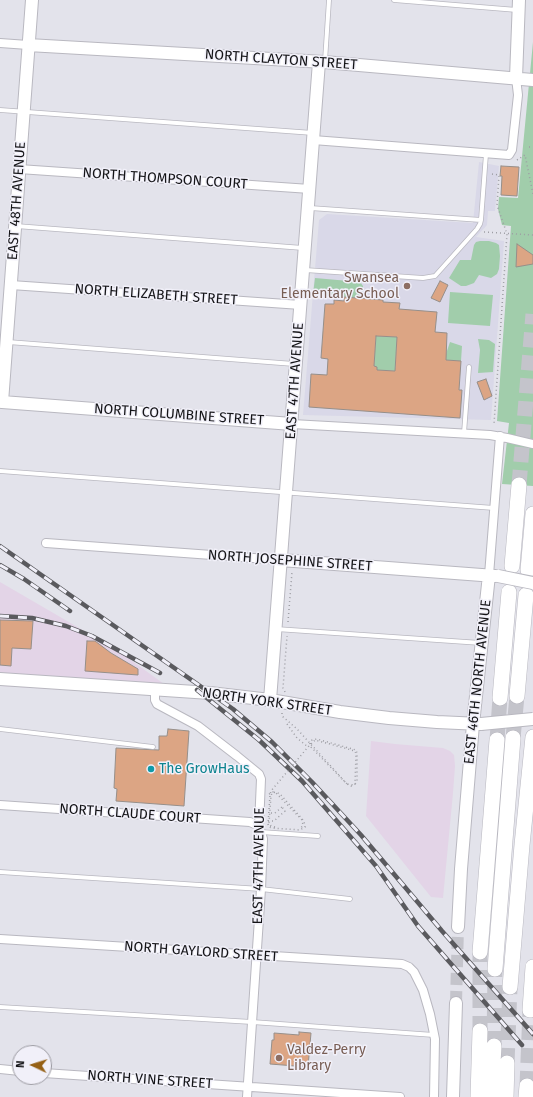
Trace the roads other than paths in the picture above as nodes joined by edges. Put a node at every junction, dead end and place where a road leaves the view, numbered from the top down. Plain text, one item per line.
1 (32, 0) edge
2 (329, 0) edge
3 (394, 0) edge
4 (519, 5) edge
5 (0, 43) edge
6 (28, 45) junction
7 (322, 62) junction
8 (516, 78) junction
9 (533, 80) edge
10 (0, 110) edge
11 (24, 111) junction
12 (314, 137) junction
13 (486, 154) junction
14 (20, 169) junction
15 (310, 189) junction
16 (308, 208) junction
17 (481, 220) junction
18 (15, 226) junction
19 (305, 248) junction
20 (304, 270) junction
21 (11, 285) junction
22 (301, 305) junction
23 (7, 342) junction
24 (296, 365) junction
25 (469, 367) dead end
26 (2, 402) joint
27 (292, 424) junction
28 (464, 434) junction
29 (503, 437) junction
30 (533, 444) edge
31 (0, 471) edge
32 (519, 485) tunnel mouth
33 (286, 493) junction
34 (494, 508) junction
35 (533, 514) edge
36 (46, 543) dead end
37 (281, 560) junction
38 (512, 566) dead end
39 (494, 576) junction
40 (529, 583) edge
41 (509, 592) dead end
42 (276, 629) junction
43 (482, 643) junction
44 (0, 679) edge
45 (155, 690) junction
46 (517, 696) tunnel mouth
47 (500, 698) tunnel mouth
48 (270, 700) junction
49 (533, 719) edge
50 (477, 724) junction
51 (0, 730) edge
52 (533, 737) edge
53 (513, 738) tunnel mouth
54 (497, 740) tunnel mouth
55 (153, 747) dead end
56 (0, 805) edge
57 (260, 829) junction
58 (318, 836) dead end
59 (0, 872) edge
60 (261, 889) junction
61 (350, 899) dead end
62 (458, 927) tunnel mouth
63 (0, 939) edge
64 (480, 952) tunnel mouth
65 (256, 956) junction
66 (533, 967) edge
67 (495, 969) tunnel mouth
68 (510, 987) tunnel mouth
69 (456, 1003) tunnel mouth
70 (0, 1007) edge
71 (530, 1010) dead end
72 (252, 1022) junction
73 (480, 1030) tunnel mouth
74 (434, 1035) junction
75 (494, 1046) tunnel mouth
76 (507, 1063) tunnel mouth
77 (0, 1070) edge
78 (12, 1071) edge
79 (52, 1073) edge
80 (247, 1086) junction
81 (247, 1097) edge
82 (400, 1097) edge
83 (434, 1097) edge
84 (453, 1097) edge
85 (487, 1097) edge
86 (506, 1097) edge

1 - 6 street, EAST 48TH AVENUE
2 - 7 lane
3 - 4 lane
4 - 8 street
5 - 6 street
6 - 7 street, NORTH CLAYTON STREET
6 - 11 street, EAST 48TH AVENUE
7 - 8 street, NORTH CLAYTON STREET
7 - 12 street, EAST 47TH AVENUE
8 - 9 street, NORTH CLAYTON STREET
8 - 13 street
10 - 11 lane
11 - 12 lane
11 - 14 street, EAST 48TH AVENUE
12 - 13 street
12 - 15 street, EAST 47TH AVENUE
13 - 17 lane
14 - 15 street, NORTH THOMPSON COURT
14 - 18 street, EAST 48TH AVENUE
15 - 16 street, EAST 47TH AVENUE
16 - 17 lane
16 - 19 street, EAST 47TH AVENUE
17 - 20 lane
18 - 19 lane
18 - 21 street, EAST 48TH AVENUE
19 - 20 street, EAST 47TH AVENUE
20 - 22 street, EAST 47TH AVENUE
21 - 22 street, NORTH ELIZABETH STREET
21 - 23 street, EAST 48TH AVENUE
22 - 24 street, EAST 47TH AVENUE
23 - 24 lane
23 - 26 street, EAST 48TH AVENUE
24 - 27 street, EAST 47TH AVENUE
25 - 28 lane
26 - 27 street, NORTH COLUMBINE STREET
27 - 28 street, NORTH COLUMBINE STREET
27 - 33 street, EAST 47TH AVENUE
28 - 29 street, NORTH COLUMBINE STREET
29 - 30 street, NORTH COLUMBINE STREET
29 - 34 street, EAST 46TH NORTH AVENUE
31 - 33 lane
32 - 38 highway
33 - 34 lane
33 - 37 street, EAST 47TH AVENUE
34 - 39 street, EAST 46TH NORTH AVENUE
35 - 40 highway
36 - 37 street, NORTH JOSEPHINE STREET
37 - 39 street, NORTH JOSEPHINE STREET
37 - 42 street, EAST 47TH AVENUE
39 - 40 street, NORTH JOSEPHINE STREET, bridge
39 - 43 street, EAST 46TH NORTH AVENUE
40 - 46 highway
41 - 47 highway
42 - 43 lane
42 - 48 street, EAST 47TH AVENUE
43 - 50 street, EAST 46TH NORTH AVENUE
44 - 45 street, NORTH YORK STREET
45 - 48 street, NORTH YORK STREET
45 - 57 street, EAST 47TH AVENUE
48 - 50 street, NORTH YORK STREET
49 - 50 street, NORTH YORK STREET, bridge
50 - 62 street, EAST 46TH NORTH AVENUE
51 - 55 lane
52 - 68 highway
53 - 67 highway
54 - 64 highway
56 - 57 street, NORTH CLAUDE COURT
57 - 58 lane
57 - 60 street, EAST 47TH AVENUE
59 - 60 lane
60 - 61 lane
60 - 65 street, EAST 47TH AVENUE
63 - 65 street, NORTH GAYLORD STREET
65 - 72 street, EAST 47TH AVENUE
65 - 74 street, NORTH GAYLORD STREET
66 - 71 highway
69 - 84 street
70 - 72 lane
72 - 74 lane
72 - 80 street, EAST 47TH AVENUE
73 - 85 highway
74 - 83 street
75 - 85 highway
76 - 86 highway
77 - 78 street
79 - 80 street, NORTH VINE STREET
80 - 81 street, EAST 47TH AVENUE
80 - 82 street, NORTH VINE STREET

